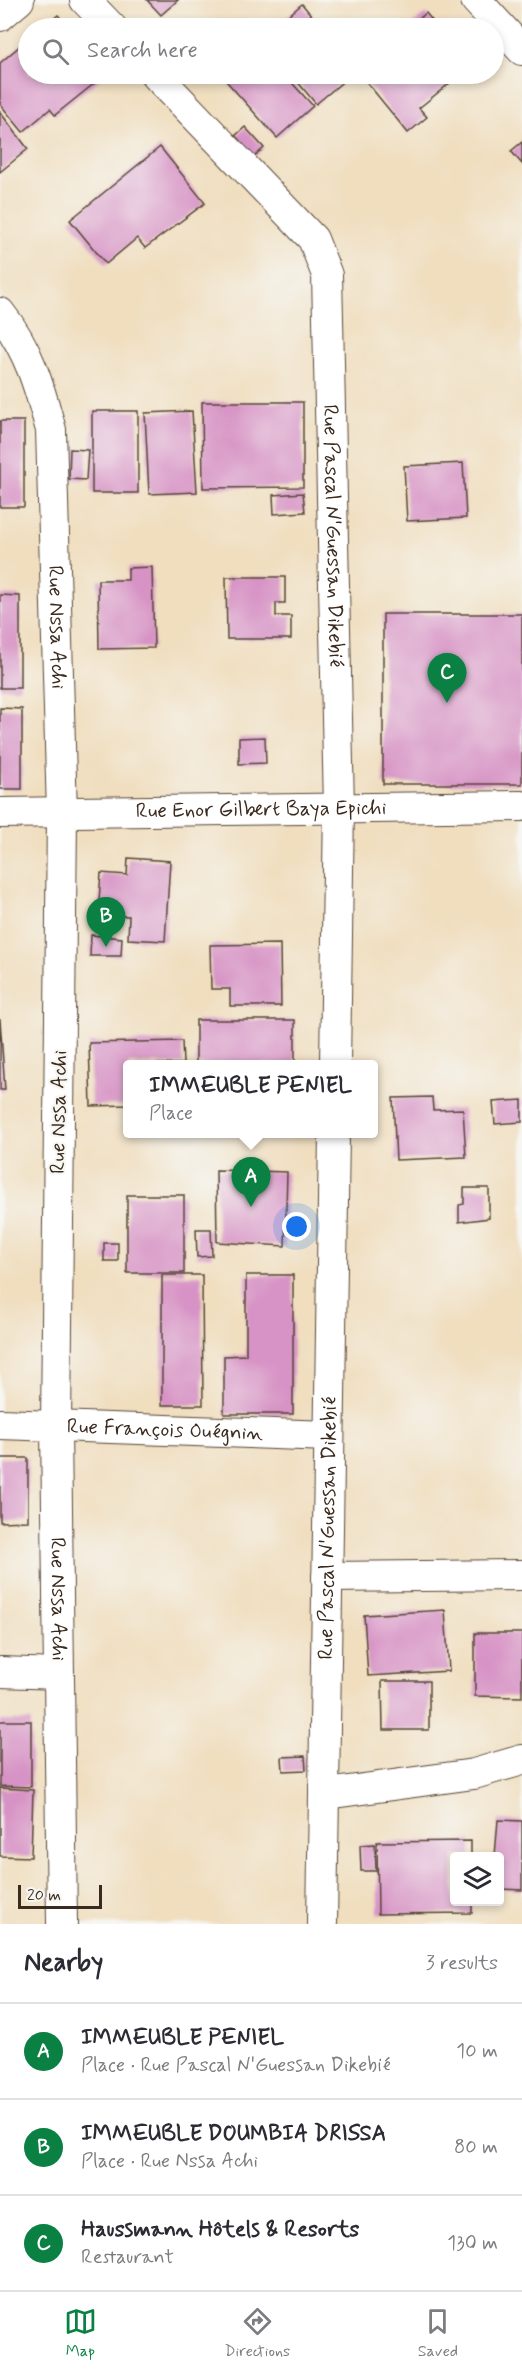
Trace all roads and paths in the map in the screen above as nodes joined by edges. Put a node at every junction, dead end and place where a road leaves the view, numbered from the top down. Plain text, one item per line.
1 (19, 0) edge
2 (85, 0) edge
3 (476, 0) edge
4 (0, 16) edge
5 (102, 18) edge
6 (493, 18) edge
7 (504, 30) edge
8 (522, 50) edge
9 (165, 84) edge
10 (0, 313) edge
11 (522, 806) edge
12 (339, 807) junction
13 (0, 813) edge
14 (62, 814) junction
15 (335, 1060) edge
16 (334, 1138) edge
17 (0, 1424) edge
18 (56, 1427) junction
19 (329, 1436) junction
20 (522, 1575) edge
21 (327, 1577) junction
22 (0, 1672) edge
23 (59, 1674) junction
24 (522, 1760) edge
25 (326, 1794) junction
26 (62, 1924) edge
27 (322, 1924) edge

1 - 4 street
2 - 5 street
3 - 6 street
7 - 8 street
9 - 12 street, Rue Pascal N'Guessan Dikebié
10 - 14 street, Rue Nssa Achi
11 - 12 street, Rue Enor Gilbert Baya Epichi
12 - 14 street, Rue Enor Gilbert Baya Epichi
12 - 15 street, Rue Pascal N'Guessan Dikebié
13 - 14 street, Rue Enor Gilbert Baya Epichi
14 - 18 street, Rue Nssa Achi
16 - 19 street, Rue Pascal N'Guessan Dikebié
17 - 18 street, Rue François Ouégnin
18 - 19 street, Rue François Ouégnin
18 - 23 street, Rue Nssa Achi
19 - 21 street, Rue Pascal N'Guessan Dikebié
20 - 21 street
21 - 25 street, Rue Pascal N'Guessan Dikebié
22 - 23 street
23 - 26 street, Rue Nssa Achi
24 - 25 street
25 - 27 street, Rue Pascal N'Guessan Dikebié

